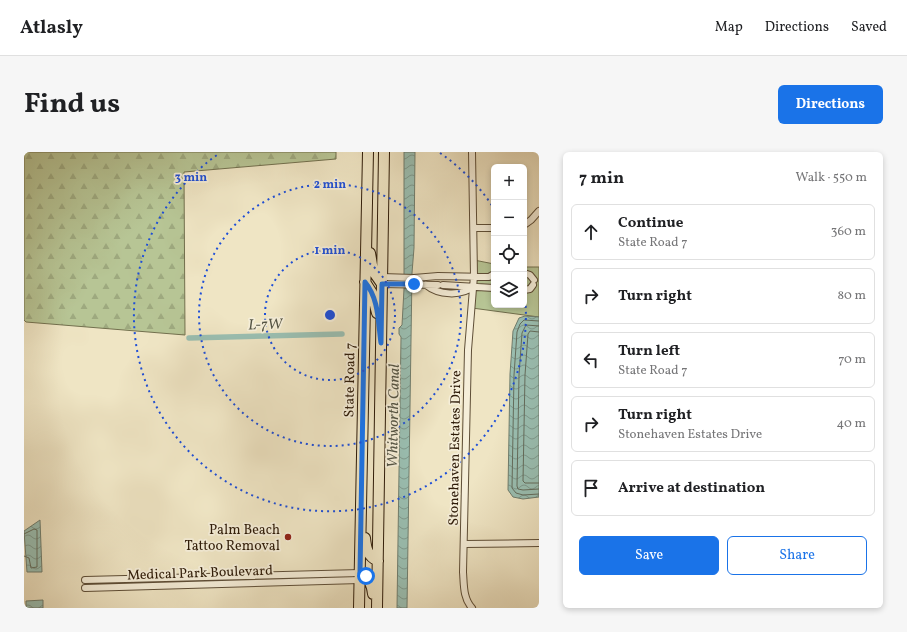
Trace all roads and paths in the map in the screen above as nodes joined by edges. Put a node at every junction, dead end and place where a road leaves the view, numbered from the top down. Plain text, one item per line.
1 (368, 152) edge
2 (384, 152) edge
3 (472, 152) edge
4 (539, 211) edge
5 (527, 223) edge
6 (474, 228) junction
7 (491, 228) edge
8 (366, 233) junction
9 (527, 274) edge
10 (491, 275) edge
11 (452, 276) junction
12 (474, 276) junction
13 (382, 280) junction
14 (414, 281) junction
15 (365, 282) junction
16 (426, 285) junction
17 (452, 285) junction
18 (474, 286) junction
19 (491, 287) edge
20 (527, 290) edge
21 (451, 292) junction
22 (381, 343) junction
23 (361, 498) junction
24 (539, 543) edge
25 (464, 544) junction
26 (378, 561) junction
27 (316, 574) junction
28 (360, 577) junction
29 (85, 580) dead end
30 (317, 581) junction
31 (85, 588) dead end
32 (359, 608) edge
33 (376, 608) edge
34 (472, 608) edge

1 - 8 main road, State Road 7
2 - 13 main road
3 - 6 street, Stonehaven Estates Drive
4 - 5 street
6 - 7 street
6 - 12 street, Stonehaven Estates Drive
8 - 13 main road
8 - 15 main road, State Road 7
9 - 20 street
10 - 12 street
11 - 12 street
11 - 14 street
11 - 17 street
12 - 18 street, Stonehaven Estates Drive
13 - 14 street
13 - 22 main road
14 - 16 street
15 - 22 main road
15 - 23 main road, State Road 7
16 - 17 street
16 - 21 street
17 - 18 street
17 - 21 street
18 - 19 street
18 - 21 street
18 - 25 street, Stonehaven Estates Drive
22 - 26 main road
23 - 26 main road
23 - 28 main road, State Road 7
24 - 25 street
25 - 34 street, Stonehaven Estates Drive
26 - 33 main road
27 - 28 street, Medical Park Boulevard
27 - 29 street, Medical Park Boulevard
27 - 30 street
28 - 30 street, Medical Park Boulevard
28 - 32 main road, State Road 7
28 - 33 main road
30 - 31 street, Medical Park Boulevard

